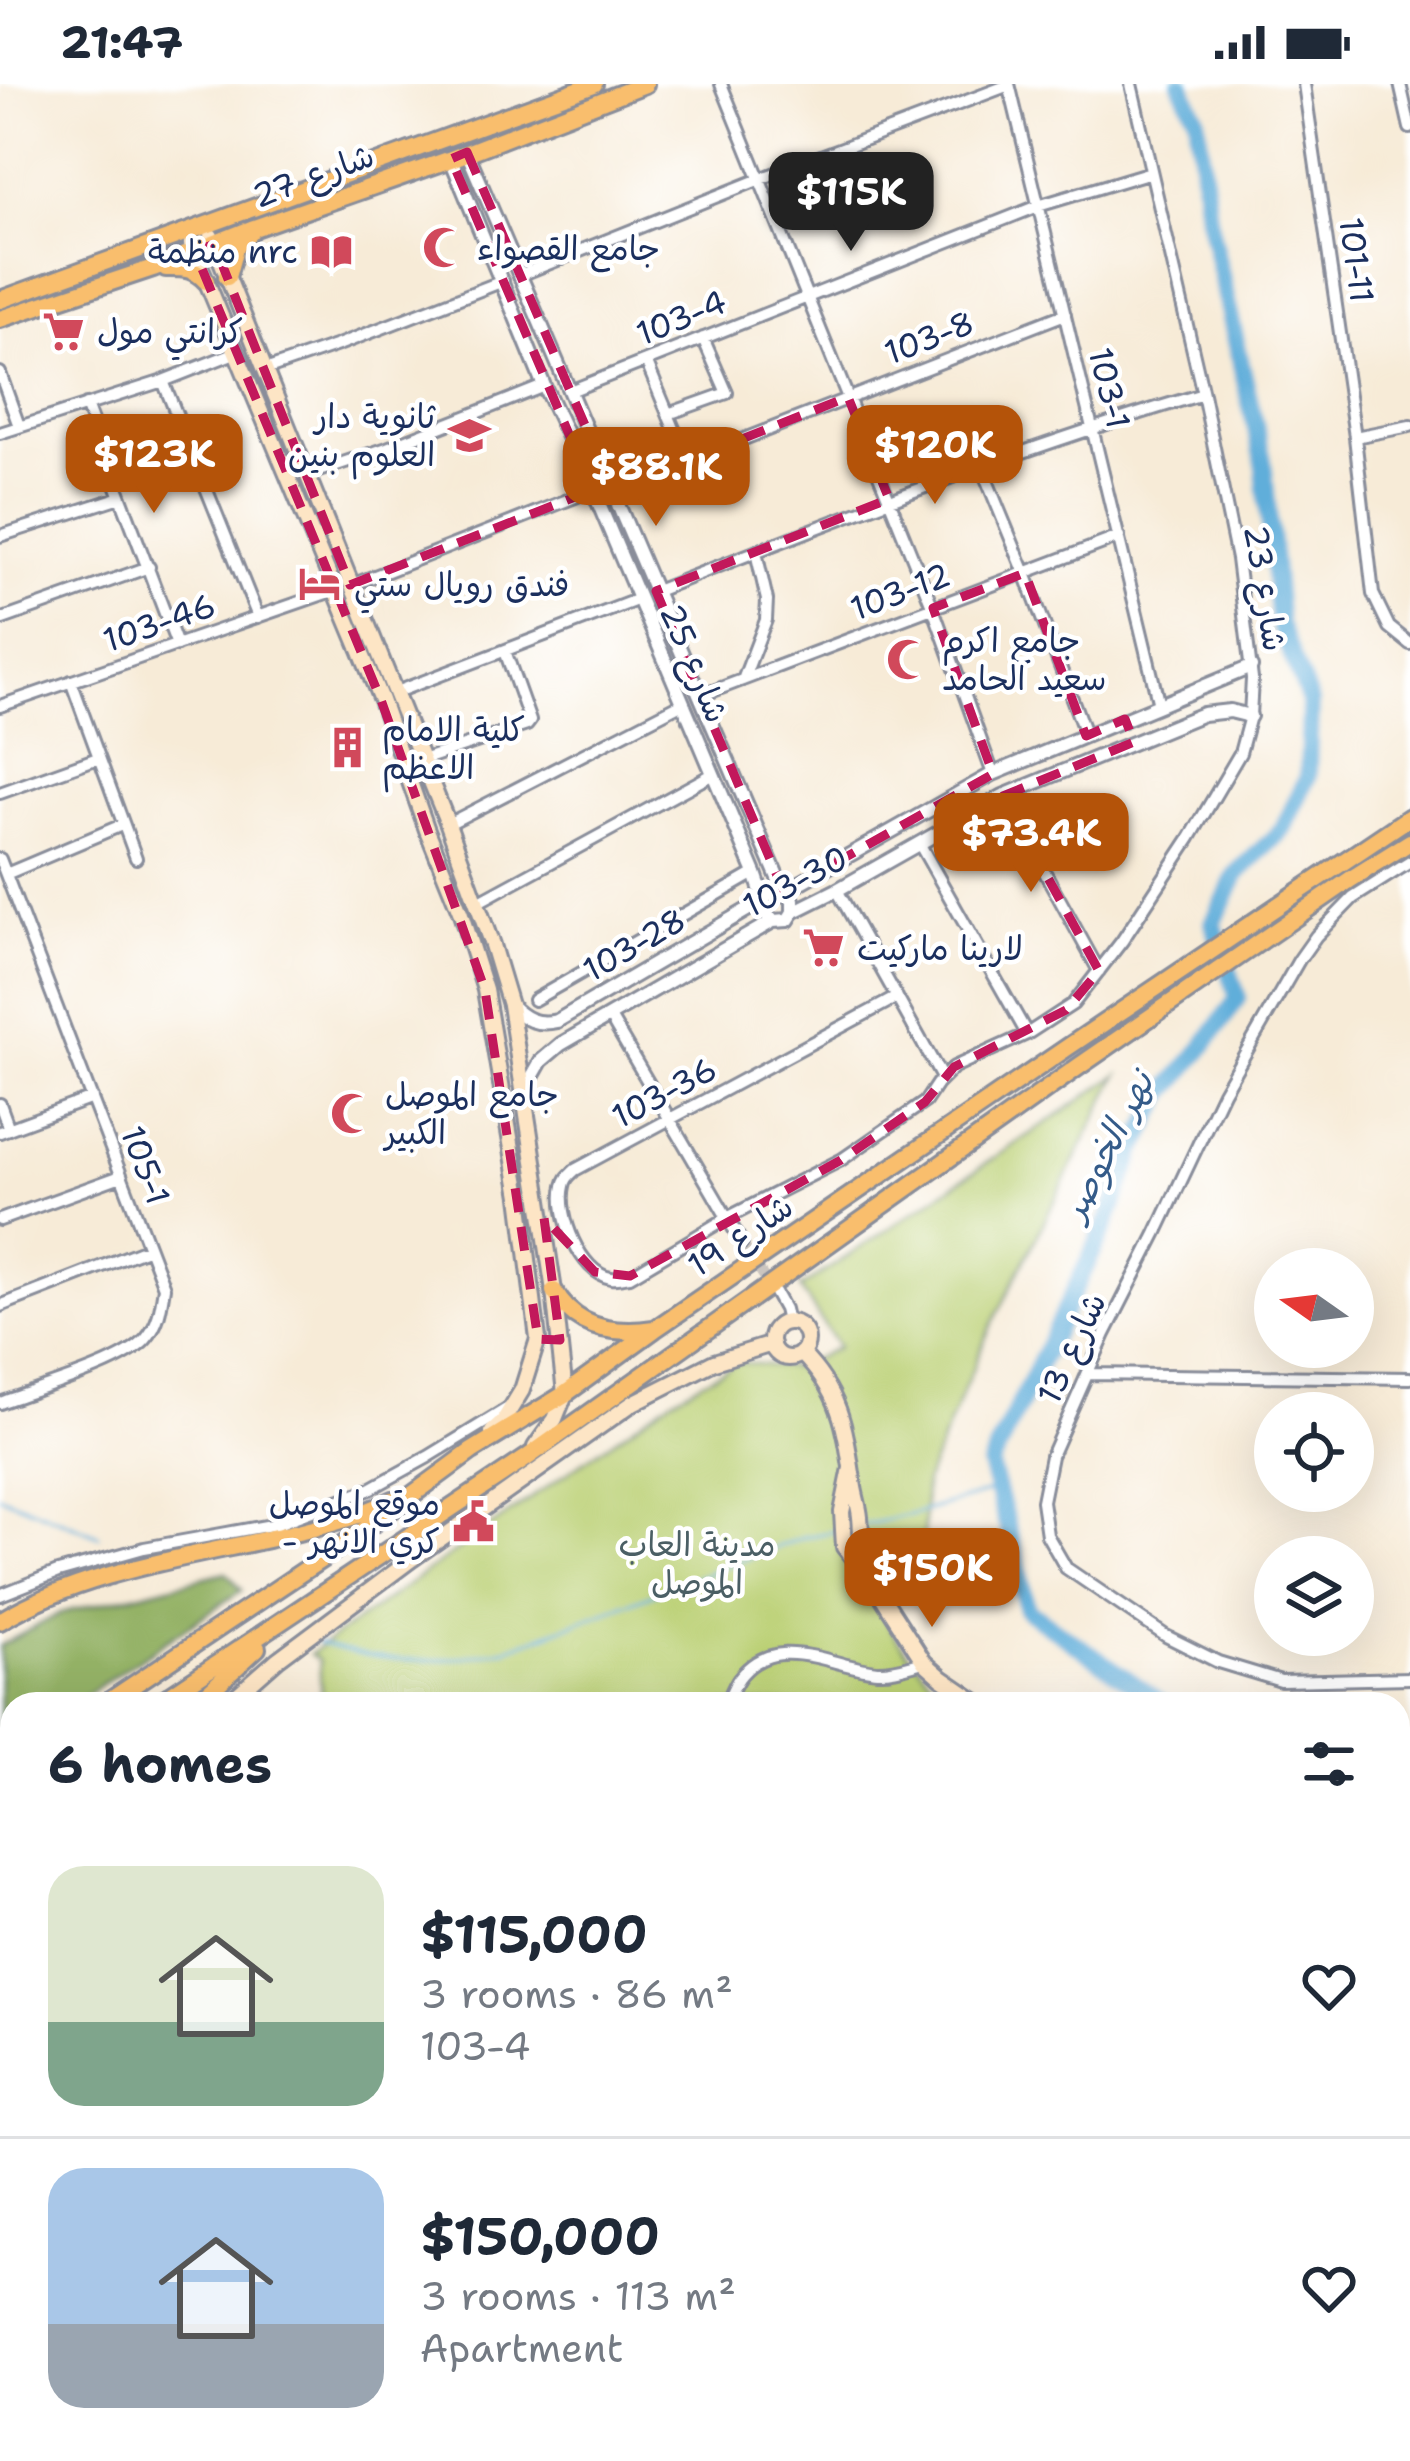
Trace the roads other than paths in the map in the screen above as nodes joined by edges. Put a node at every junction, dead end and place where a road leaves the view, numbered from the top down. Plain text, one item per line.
1 (594, 84) edge
2 (645, 84) edge
3 (721, 84) edge
4 (1131, 84) edge
5 (1304, 84) edge
6 (1400, 84) edge
7 (1009, 85) edge
8 (1410, 125) edge
9 (459, 155) junction
10 (1150, 172) junction
11 (760, 179) junction
12 (1038, 206) junction
13 (208, 226) junction
14 (254, 228) junction
15 (187, 234) junction
16 (214, 244) junction
17 (195, 252) junction
18 (153, 268) junction
19 (520, 275) junction
20 (227, 277) junction
21 (206, 280) junction
22 (502, 281) junction
23 (807, 296) junction
24 (0, 300) edge
25 (1065, 314) junction
26 (0, 319) edge
27 (703, 338) junction
28 (237, 352) junction
29 (646, 361) junction
30 (265, 370) junction
31 (0, 373) edge
32 (163, 381) junction
33 (544, 386) junction
34 (570, 391) junction
35 (1203, 394) junction
36 (848, 397) junction
37 (86, 405) junction
38 (668, 414) junction
39 (19, 426) junction
40 (1092, 427) junction
41 (1410, 427) edge
42 (0, 433) edge
43 (1354, 437) junction
44 (688, 460) junction
45 (981, 466) junction
46 (307, 475) junction
47 (593, 490) junction
48 (613, 490) junction
49 (121, 497) junction
50 (889, 499) junction
51 (0, 536) edge
52 (1119, 537) junction
53 (756, 552) junction
54 (149, 568) junction
55 (1025, 573) junction
56 (352, 584) junction
57 (334, 590) junction
58 (656, 591) junction
59 (640, 599) junction
60 (933, 608) junction
61 (258, 617) junction
62 (0, 620) edge
63 (1410, 644) edge
64 (177, 645) junction
65 (506, 651) junction
66 (1251, 667) junction
67 (743, 680) junction
68 (71, 681) junction
69 (396, 692) junction
70 (700, 696) junction
71 (683, 703) junction
72 (1159, 705) junction
73 (0, 706) edge
74 (1250, 716) junction
75 (1125, 719) junction
76 (1086, 736) junction
77 (1134, 742) junction
78 (98, 758) junction
79 (422, 760) junction
80 (713, 774) junction
81 (993, 774) junction
82 (0, 793) edge
83 (1003, 796) junction
84 (1410, 817) edge
85 (448, 824) junction
86 (122, 825) junction
87 (919, 842) junction
88 (1410, 842) edge
89 (136, 858) dead end
90 (0, 859) edge
91 (1410, 859) edge
92 (1372, 866) junction
93 (755, 873) junction
94 (5, 878) edge
95 (837, 890) junction
96 (784, 892) junction
97 (764, 900) junction
98 (478, 902) junction
99 (794, 912) junction
100 (773, 922) junction
101 (1099, 971) junction
102 (897, 997) junction
103 (534, 1000) dead end
104 (510, 1005) junction
105 (610, 1017) junction
106 (1027, 1034) junction
107 (942, 1078) junction
108 (524, 1091) junction
109 (92, 1098) junction
110 (0, 1105) edge
111 (672, 1120) junction
112 (4, 1130) edge
113 (121, 1176) junction
114 (727, 1218) junction
115 (0, 1220) edge
116 (742, 1244) tunnel mouth
117 (149, 1248) junction
118 (614, 1280) joint
119 (554, 1291) junction
120 (775, 1294) tunnel mouth
121 (0, 1306) edge
122 (787, 1322) junction
123 (655, 1329) junction
124 (538, 1340) junction
125 (560, 1340) junction
126 (772, 1344) junction
127 (801, 1353) junction
128 (1089, 1374) junction
129 (1410, 1378) edge
130 (565, 1394) junction
131 (0, 1403) edge
132 (515, 1403) junction
133 (472, 1451) junction
134 (525, 1459) junction
135 (851, 1468) junction
136 (435, 1476) junction
137 (423, 1526) junction
138 (434, 1544) junction
139 (868, 1578) junction
140 (0, 1595) edge
141 (313, 1600) junction
142 (0, 1621) edge
143 (924, 1662) junction
144 (1410, 1678) edge
145 (123, 1692) edge
146 (175, 1692) edge
147 (210, 1692) edge
148 (241, 1692) edge
149 (732, 1692) edge
150 (962, 1692) edge

1 - 13 main road, شارع 27
2 - 9 main road, شارع 27
3 - 11 street
4 - 10 street, شارع 23
5 - 43 street, 101-11
6 - 8 street
7 - 11 street
7 - 12 street, 103-1
9 - 14 main road, شارع 27
9 - 19 street, شارع 25
9 - 22 street, شارع 25
10 - 12 street, 103-4
10 - 35 street, شارع 23
11 - 19 street
11 - 23 street
12 - 23 street, 103-4
12 - 25 street, 103-1
13 - 15 main road, شارع 27
13 - 16 main road
14 - 16 main road, شارع 27
14 - 20 main road
15 - 17 main road
15 - 24 main road, شارع 27
16 - 17 main road, شارع 27
16 - 20 main road
17 - 18 main road, شارع 27
17 - 21 main road
18 - 21 main road
18 - 26 main road, شارع 27
19 - 34 street, شارع 25
20 - 30 main road
21 - 28 main road
22 - 30 street
22 - 33 street, شارع 25
23 - 27 street, 103-4
23 - 36 street
25 - 36 street, 103-8
25 - 40 street, 103-1
27 - 29 street, 103-4
27 - 38 street
28 - 32 street
28 - 57 main road
29 - 34 street, 103-4
29 - 38 street
30 - 46 main road
31 - 39 street
32 - 37 street
32 - 61 street
33 - 46 street
33 - 47 street, شارع 25
34 - 48 street, شارع 25
35 - 40 street
35 - 66 street, شارع 23
36 - 44 street, 103-8
36 - 50 street
37 - 39 street
37 - 49 street
38 - 44 street
39 - 42 street
40 - 45 street
40 - 52 street, 103-1
41 - 43 street
43 - 63 street, 101-11
44 - 48 street, 103-8
45 - 50 street
45 - 55 street
46 - 56 main road
47 - 56 street
47 - 59 street, شارع 25
48 - 58 street, شارع 25
49 - 51 street
49 - 54 street
50 - 53 street
50 - 60 street
52 - 55 street, 103-12
52 - 72 street, 103-1
53 - 58 street
53 - 67 street
54 - 62 street
54 - 64 street
55 - 60 street, 103-12
55 - 76 street
56 - 69 main road
57 - 61 street, 103-46
57 - 124 main road
58 - 70 street, شارع 25
59 - 65 street
59 - 71 street, شارع 25
60 - 67 street, 103-12
60 - 81 street
61 - 64 street, 103-46
64 - 68 street, 103-46
65 - 69 street
65 - 79 street
66 - 72 street, 103-28
66 - 74 street, شارع 23
67 - 70 street, 103-12
68 - 73 street, 103-46
68 - 78 street
69 - 79 main road
70 - 96 street, شارع 25
71 - 80 street, شارع 25
71 - 85 street
72 - 75 street, 103-28
74 - 77 street, 103-30
74 - 101 street, شارع 23
75 - 76 street, 103-28
75 - 77 street
76 - 81 street, 103-28
77 - 83 street, 103-30
78 - 82 street
78 - 86 street
79 - 85 main road
80 - 93 street, شارع 25
80 - 98 street
81 - 96 street, 103-28
83 - 87 street, 103-30
83 - 101 street
84 - 123 main road, شارع 19
85 - 98 main road
86 - 89 street
86 - 94 street
87 - 95 street, 103-30
87 - 106 street
88 - 92 main road, شارع 19
90 - 94 street, 105-1
91 - 92 main road
91 - 128 street, شارع 13
92 - 134 main road, شارع 19
93 - 97 street, شارع 25
93 - 103 street, 103-28
94 - 109 street, 105-1
95 - 99 street, 103-30
95 - 102 street
96 - 97 street, 103-28
96 - 99 street, شارع 25
97 - 100 street, شارع 25
97 - 104 street, 103-28
98 - 104 main road
99 - 100 street, 103-30
100 - 105 street, 103-30
101 - 106 street, شارع 23
102 - 107 street
102 - 111 street, 103-36
104 - 108 main road
105 - 108 street, 103-30
105 - 111 street
106 - 107 street, شارع 23
107 - 114 street, شارع 23
108 - 119 main road
109 - 112 street
109 - 113 street, 105-1
110 - 112 street
111 - 114 street
111 - 118 street, 103-36
113 - 115 street
113 - 117 street, 105-1
114 - 116 street
114 - 118 street, شارع 23
117 - 121 street
117 - 131 street, 105-1
119 - 123 main road
119 - 125 main road
120 - 122 street
122 - 126 main road
122 - 127 main road
123 - 130 main road, شارع 19
124 - 125 main road
124 - 132 main road
125 - 130 main road
126 - 127 main road
126 - 138 main road
127 - 135 main road
128 - 129 street
128 - 144 street, شارع 13
130 - 133 main road, شارع 19
130 - 134 main road
132 - 133 main road
132 - 140 street
133 - 136 main road, شارع 19
134 - 137 main road, شارع 19
135 - 139 main road
135 - 139 main road
136 - 142 main road
136 - 145 main road, شارع 19
137 - 138 main road
137 - 141 main road, شارع 19
138 - 148 main road
139 - 143 main road
141 - 146 main road, شارع 19
141 - 147 main road
143 - 149 street
143 - 150 main road

